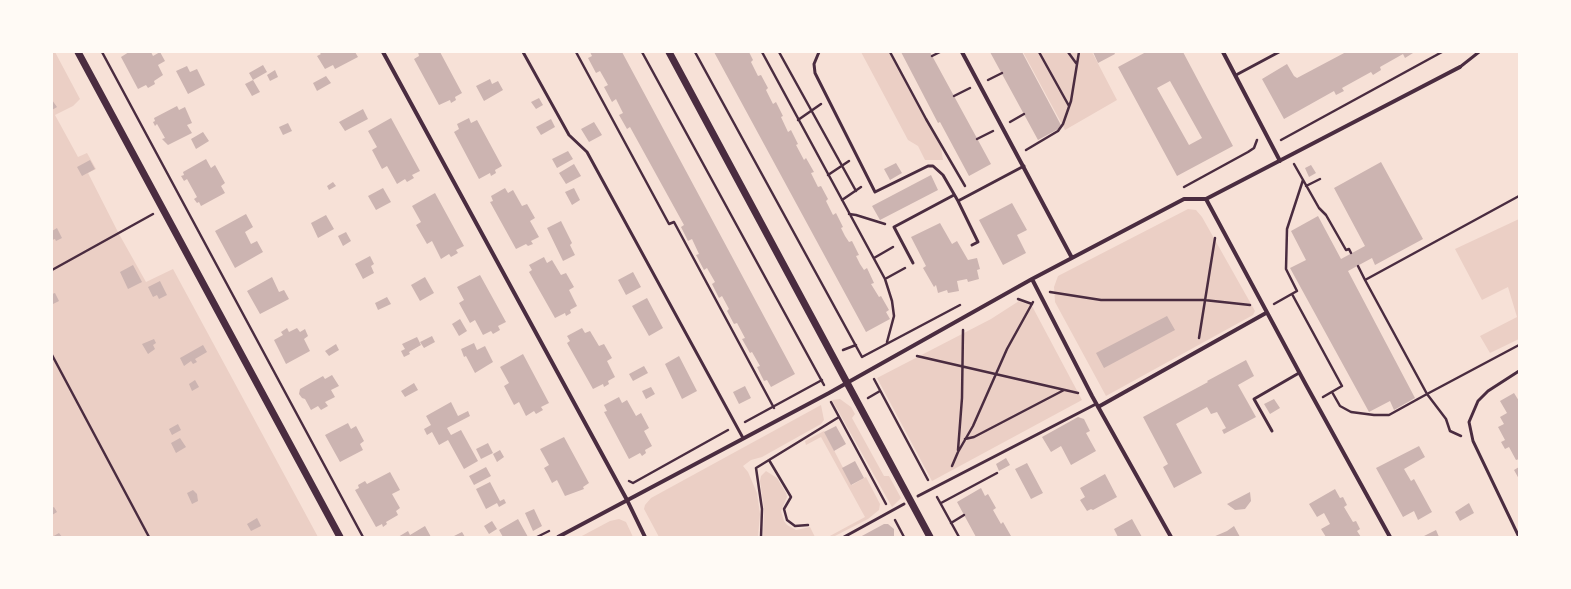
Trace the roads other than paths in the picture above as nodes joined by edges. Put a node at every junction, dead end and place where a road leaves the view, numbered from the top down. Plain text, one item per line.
1 (78, 52) edge
2 (383, 52) edge
3 (523, 52) edge
4 (669, 52) edge
5 (819, 52) edge
6 (962, 52) edge
7 (1223, 52) edge
8 (1279, 52) edge
9 (1479, 52) edge
10 (1460, 67) joint
11 (1236, 75) junction
12 (1280, 162) junction
13 (1024, 166) junction
14 (954, 195) junction
15 (1206, 199) junction
16 (958, 201) junction
17 (972, 245) dead end
18 (1072, 258) junction
19 (913, 263) road end
20 (1032, 279) junction
21 (1266, 313) junction
22 (1519, 371) edge
23 (1299, 374) junction
24 (847, 382) junction
25 (1097, 405) junction
26 (1272, 431) dead end
27 (743, 438) junction
28 (918, 496) dead end
29 (627, 500) junction
30 (904, 504) dead end
31 (340, 537) edge
32 (558, 537) edge
33 (645, 537) edge
34 (844, 537) edge
35 (930, 537) edge
36 (1170, 537) edge
37 (1390, 537) edge
38 (1519, 537) edge

1 - 31 street
2 - 29 street
3 - 27 lane
4 - 24 street
5 - 14 lane
6 - 13 street
7 - 11 street
8 - 11 lane
9 - 10 lane
10 - 12 street
11 - 12 street
12 - 15 street
13 - 16 lane
13 - 18 street
14 - 16 lane
14 - 19 lane
15 - 18 street
15 - 21 street
16 - 17 lane
18 - 20 street
20 - 24 street
20 - 25 street
21 - 23 street
21 - 25 street
22 - 38 lane
23 - 26 lane
23 - 37 street
24 - 27 street
24 - 35 street
25 - 28 lane
25 - 36 street
27 - 29 street
29 - 32 street
29 - 33 street
30 - 34 lane

